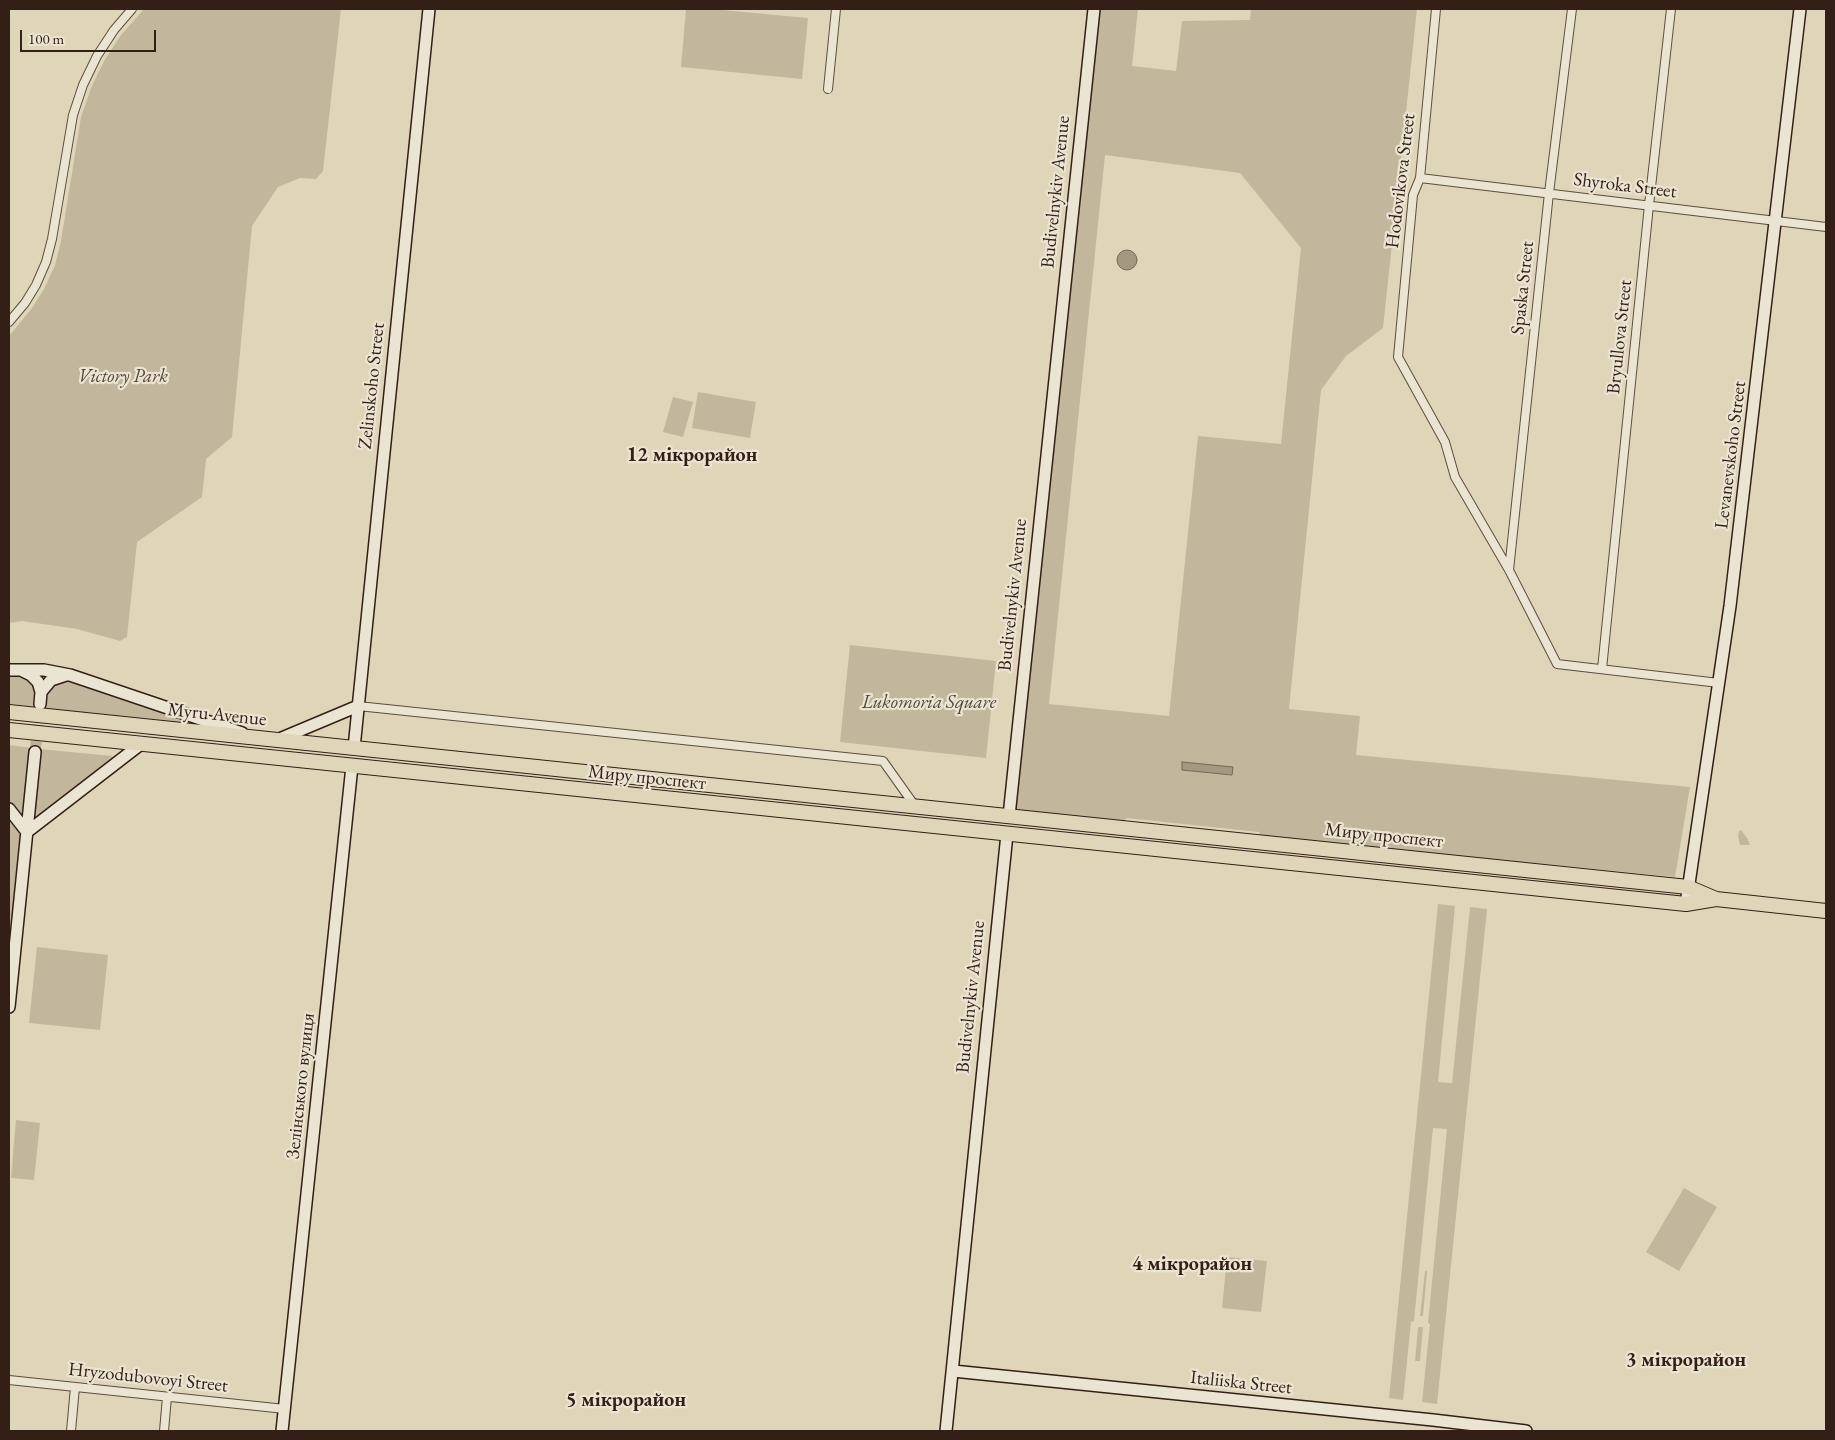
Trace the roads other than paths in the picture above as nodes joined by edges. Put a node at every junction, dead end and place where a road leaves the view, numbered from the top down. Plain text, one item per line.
1 (132, 9) edge
2 (429, 9) edge
3 (836, 9) edge
4 (1094, 9) edge
5 (1436, 9) edge
6 (1572, 9) edge
7 (1671, 9) edge
8 (1800, 9) edge
9 (828, 90) dead end
10 (1420, 178) junction
11 (1550, 193) junction
12 (1649, 205) junction
13 (1776, 221) junction
14 (1826, 227) edge
15 (9, 322) edge
16 (1509, 570) junction
17 (1602, 669) junction
18 (13, 670) edge
19 (70, 675) junction
20 (1719, 683) junction
21 (42, 692) junction
22 (40, 704) tunnel mouth
23 (358, 706) junction
24 (9, 712) edge
25 (9, 730) edge
26 (257, 738) junction
27 (276, 740) junction
28 (141, 744) junction
29 (354, 748) junction
30 (35, 752) tunnel mouth
31 (352, 766) junction
32 (915, 806) junction
33 (9, 809) edge
34 (1009, 816) junction
35 (27, 832) junction
36 (1007, 834) junction
37 (1688, 886) junction
38 (1716, 899) junction
39 (1686, 904) junction
40 (1826, 911) edge
41 (9, 1007) edge
42 (952, 1371) junction
43 (9, 1380) edge
44 (75, 1387) junction
45 (167, 1396) junction
46 (285, 1409) junction
47 (71, 1431) edge
48 (164, 1431) edge
49 (282, 1431) edge
50 (946, 1431) edge
51 (1526, 1431) edge

1 - 15 street
2 - 23 street, Zelinskoho Street
3 - 9 street
4 - 34 street, Budivelnykiv Avenue
5 - 10 street, Hodovikova Street
6 - 11 street, Spaska Street
7 - 12 street, Bryullova Street
8 - 13 street, Levanevskoho Street
10 - 11 street, Shyroka Street
10 - 16 street, Hodovikova Street
11 - 12 street, Shyroka Street
11 - 16 street, Spaska Street
12 - 13 street, Shyroka Street
12 - 17 street, Bryullova Street
13 - 14 street, Shyroka Street
13 - 20 street, Levanevskoho Street
16 - 17 street
17 - 20 street
18 - 19 street
18 - 21 street
19 - 21 street
19 - 26 street
20 - 37 street, Levanevskoho Street
21 - 22 street
23 - 27 street
23 - 29 street, Zelinskoho Street
23 - 32 street
24 - 26 highway, Myru Avenue
25 - 28 highway, Myru Avenue
26 - 27 highway, Myru Avenue
27 - 29 highway, Myru Avenue
28 - 31 highway, Myru Avenue
28 - 35 street
29 - 31 highway, Zelinskoho Street
29 - 32 highway, Миру проспект
30 - 35 street
31 - 36 highway, Myru Avenue
31 - 46 street, Зелінського вулиця
32 - 34 highway, Миру проспект
33 - 35 street
34 - 36 highway, Budivelnykiv Avenue
34 - 37 highway, Миру проспект
35 - 41 street
36 - 39 highway, Миру проспект
36 - 42 street, Budivelnykiv Avenue
37 - 38 highway
37 - 39 street, Levanevskoho Street
38 - 39 highway
38 - 40 highway
42 - 50 street, Budivelnykiv Avenue
42 - 51 street, Italiiska Street
43 - 44 street, Hryzodubovoyi Street
44 - 45 street, Hryzodubovoyi Street
44 - 47 street
45 - 46 street, Hryzodubovoyi Street
45 - 48 street
46 - 49 street

